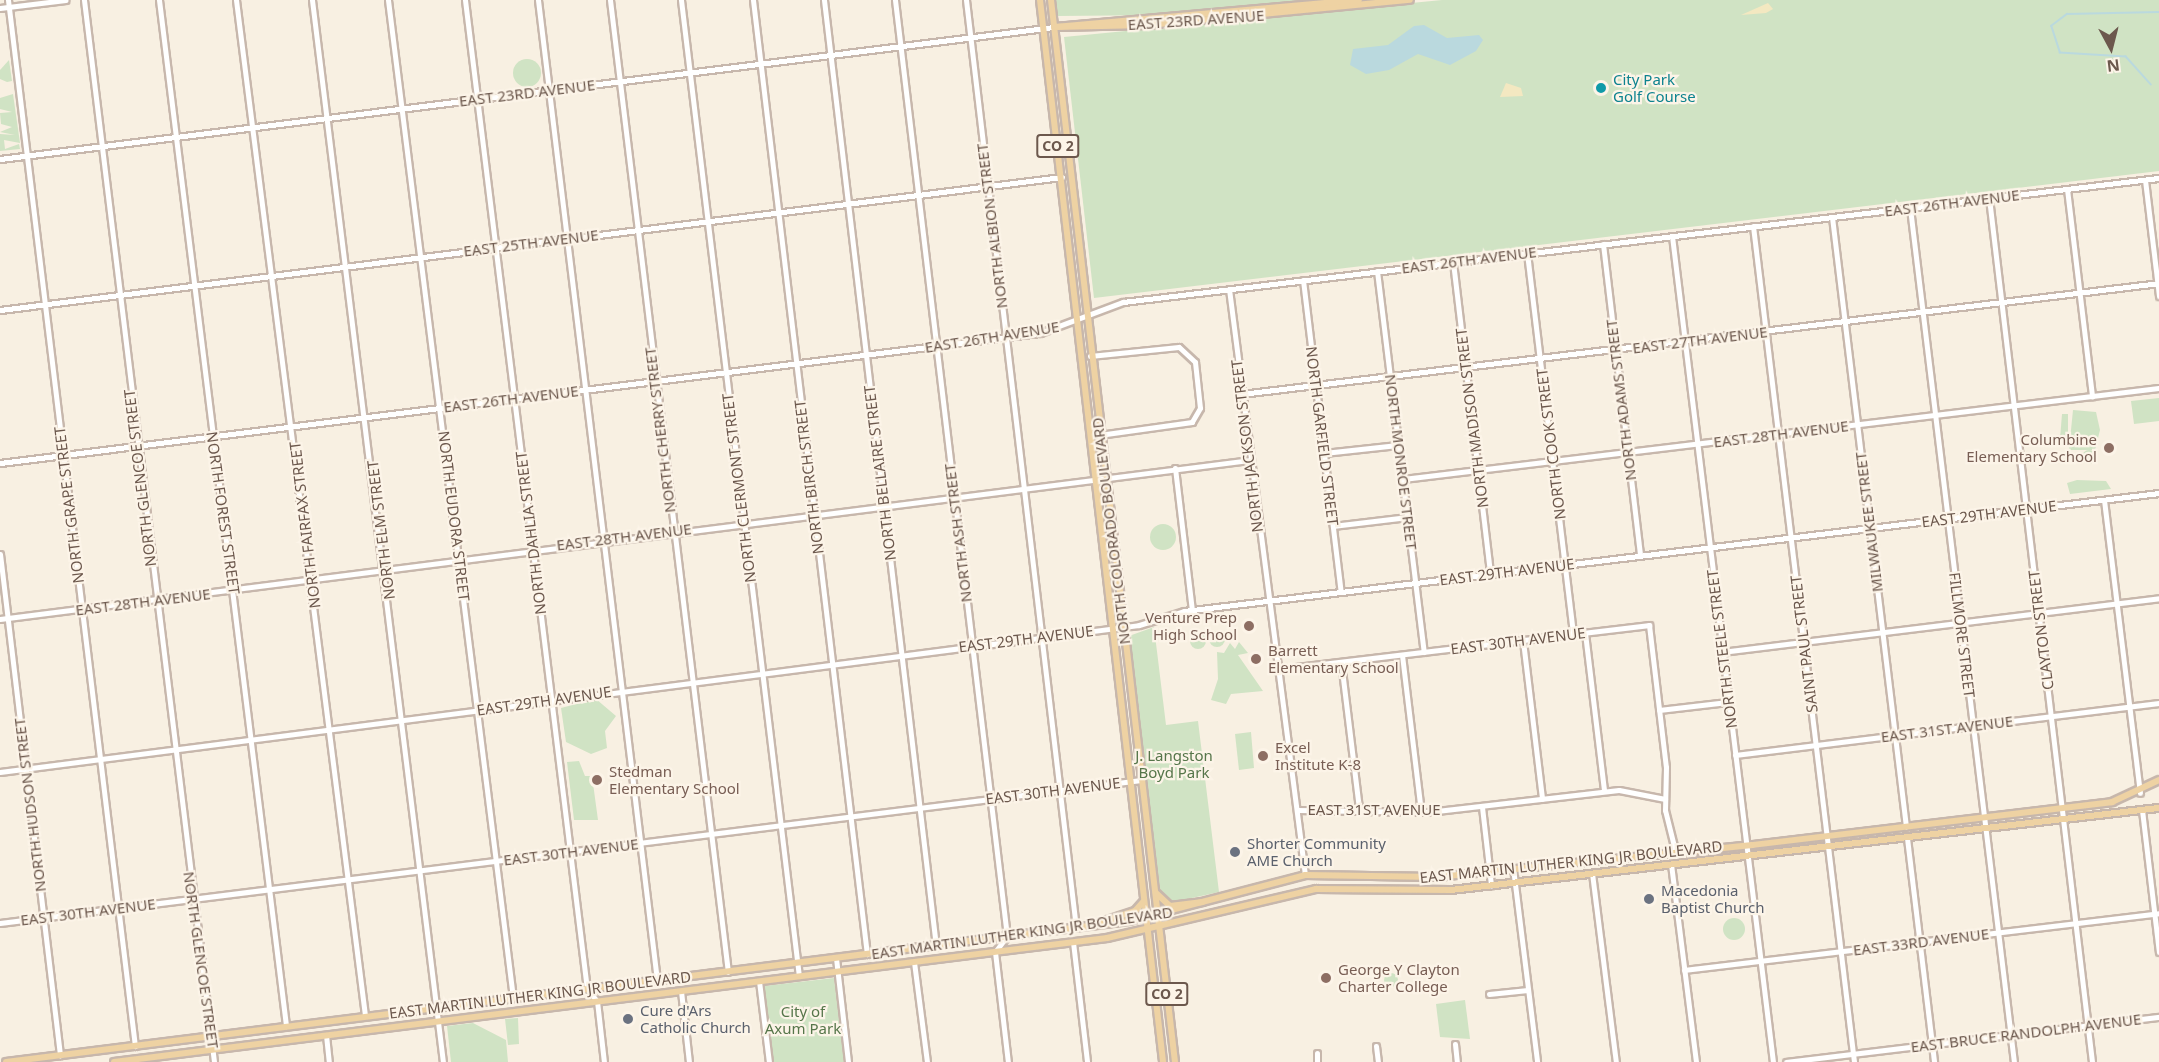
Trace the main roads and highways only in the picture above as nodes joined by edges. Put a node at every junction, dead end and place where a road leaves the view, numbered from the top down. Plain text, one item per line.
1 (1040, 0) edge
2 (1052, 0) edge
3 (1359, 0) edge
4 (1410, 0) edge
5 (1279, 8) junction
6 (1241, 17) junction
7 (1054, 27) junction
8 (2159, 780) edge
9 (2159, 808) edge
10 (1154, 888) junction
11 (1224, 899) junction
12 (1144, 900) junction
13 (1157, 916) junction
14 (1147, 918) junction
15 (1086, 927) junction
16 (1159, 927) junction
17 (1148, 929) junction
18 (6, 1062) edge
19 (114, 1062) edge
20 (1163, 1062) edge
21 (1175, 1062) edge

1 - 12 main road, NORTH COLORADO BOULEVARD / CO 2
2 - 7 main road, NORTH COLORADO BOULEVARD / CO 2
3 - 5 main road, EAST 23RD AVENUE
4 - 6 main road, EAST 23RD AVENUE
5 - 6 main road
5 - 7 main road, EAST 23RD AVENUE
6 - 7 main road, EAST 23RD AVENUE
7 - 10 main road, NORTH COLORADO BOULEVARD / CO 2
8 - 11 main road, EAST MARTIN LUTHER KING JR BOULEVARD
9 - 16 main road, EAST MARTIN LUTHER KING JR BOULEVARD
10 - 11 main road
10 - 13 main road, NORTH COLORADO BOULEVARD / CO 2
11 - 13 main road, EAST MARTIN LUTHER KING JR BOULEVARD
12 - 14 main road, NORTH COLORADO BOULEVARD / CO 2
12 - 15 main road
13 - 14 main road, EAST MARTIN LUTHER KING JR BOULEVARD
13 - 16 main road, NORTH COLORADO BOULEVARD / CO 2
14 - 15 main road, EAST MARTIN LUTHER KING JR BOULEVARD
14 - 17 main road, NORTH COLORADO BOULEVARD / CO 2
15 - 18 main road, EAST MARTIN LUTHER KING JR BOULEVARD
16 - 17 main road, EAST MARTIN LUTHER KING JR BOULEVARD
16 - 21 main road, NORTH COLORADO BOULEVARD / CO 2
17 - 19 main road, EAST MARTIN LUTHER KING JR BOULEVARD
17 - 20 main road, NORTH COLORADO BOULEVARD / CO 2

